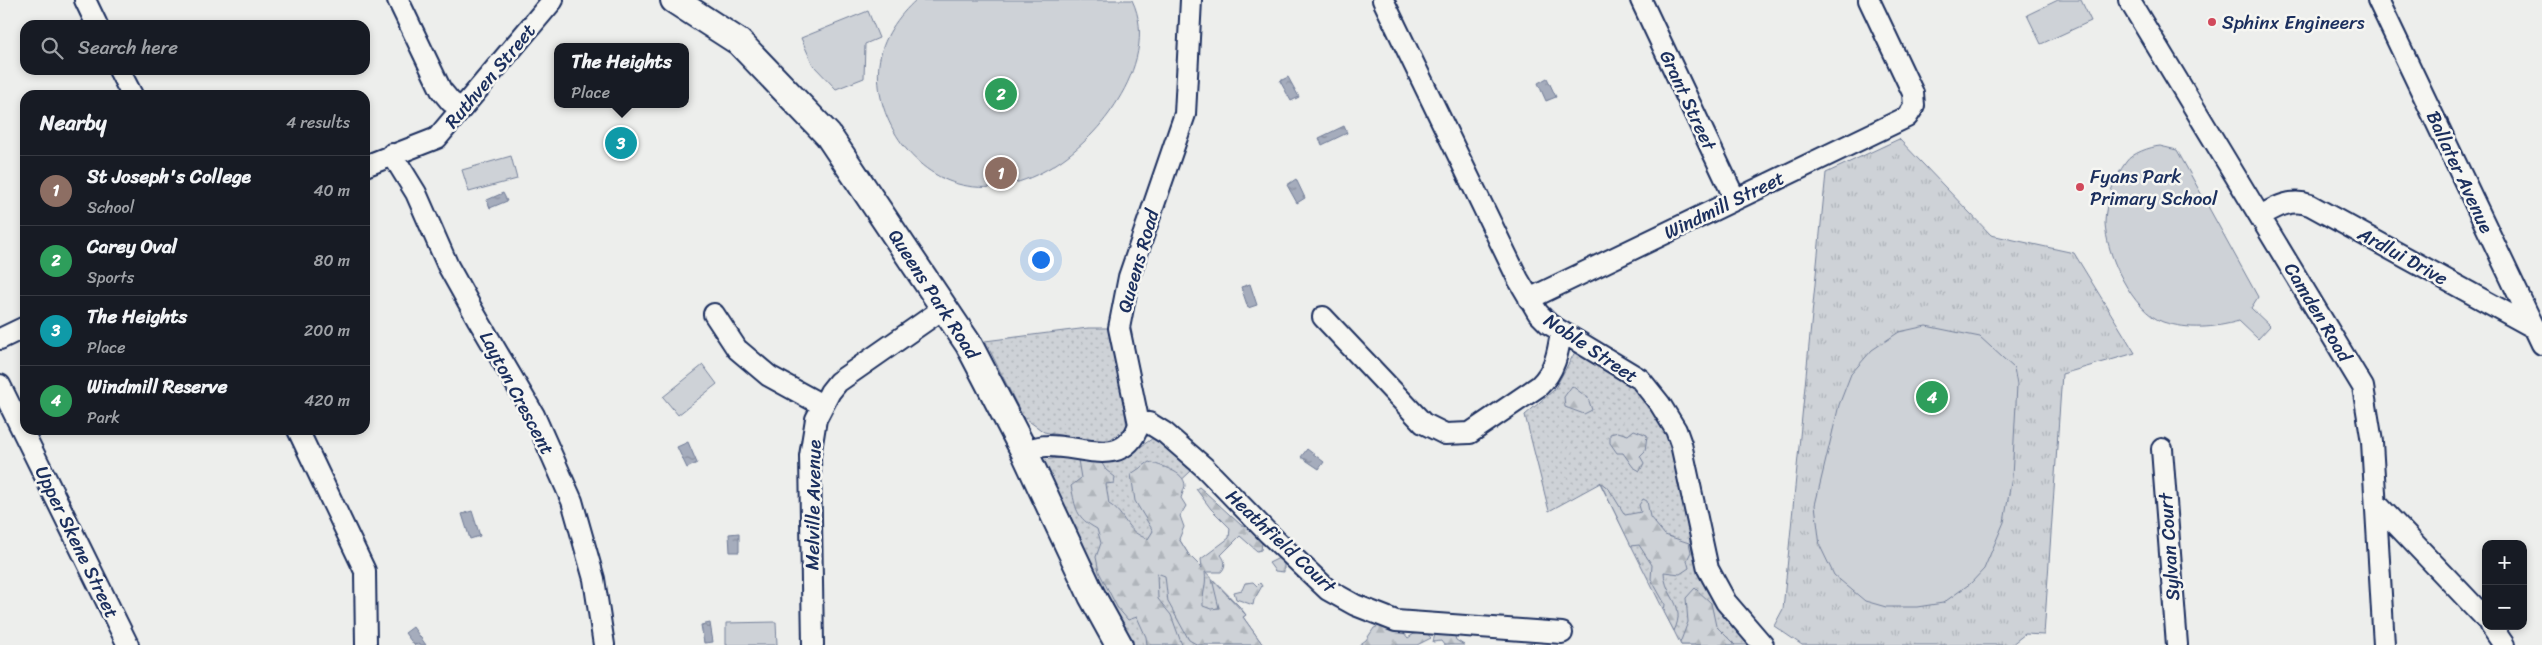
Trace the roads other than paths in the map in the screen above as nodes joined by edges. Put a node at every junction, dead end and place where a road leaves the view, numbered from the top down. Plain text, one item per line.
1 (85, 0) edge
2 (398, 0) edge
3 (553, 0) edge
4 (674, 0) edge
5 (1191, 0) edge
6 (1383, 0) edge
7 (1641, 0) edge
8 (1868, 0) edge
9 (2129, 0) edge
10 (2378, 0) edge
11 (95, 20) edge
12 (122, 75) edge
13 (129, 90) edge
14 (462, 108) junction
15 (392, 154) junction
16 (370, 164) edge
17 (1735, 199) junction
18 (2260, 216) junction
19 (1529, 299) junction
20 (944, 308) junction
21 (714, 314) dead end
22 (1323, 317) dead end
23 (20, 329) edge
24 (1561, 332) junction
25 (2540, 335) edge
26 (0, 339) edge
27 (0, 385) edge
28 (822, 405) junction
29 (1139, 424) junction
30 (20, 426) edge
31 (25, 435) edge
32 (300, 435) edge
33 (2162, 449) dead end
34 (1024, 451) junction
35 (2376, 503) junction
36 (2482, 615) edge
37 (2495, 630) edge
38 (1562, 633) dead end
39 (128, 645) edge
40 (366, 645) edge
41 (604, 645) edge
42 (813, 645) edge
43 (1119, 645) edge
44 (1763, 645) edge
45 (2177, 645) edge
46 (2384, 645) edge
47 (2504, 645) edge

1 - 11 street
2 - 14 street
3 - 14 street, Ruthven Street
4 - 20 main road, Queens Park Road
5 - 29 street, Queens Road
6 - 19 street, Noble Street
7 - 17 street, Grant Street
8 - 17 street, Windmill Street
9 - 18 street, Camden Road
10 - 25 street, Ballater Avenue
12 - 13 street
14 - 15 street, Ruthven Street
15 - 16 street, Ruthven Street
15 - 41 street, Layton Crescent
17 - 19 street, Windmill Street
18 - 25 street, Ardlui Drive
18 - 35 street, Camden Road
19 - 24 street, Noble Street
20 - 28 street, Melville Avenue
20 - 34 main road, Queens Park Road
21 - 28 street
22 - 24 street
23 - 26 street
24 - 44 street, Noble Street
27 - 30 street, Upper Skene Street
28 - 42 street, Melville Avenue
29 - 34 street
29 - 38 street, Heathfield Court
31 - 39 street, Upper Skene Street
32 - 40 street
33 - 45 street, Sylvan Court
34 - 43 main road, Queens Park Road
35 - 36 street
35 - 46 street, Camden Road
37 - 47 street

